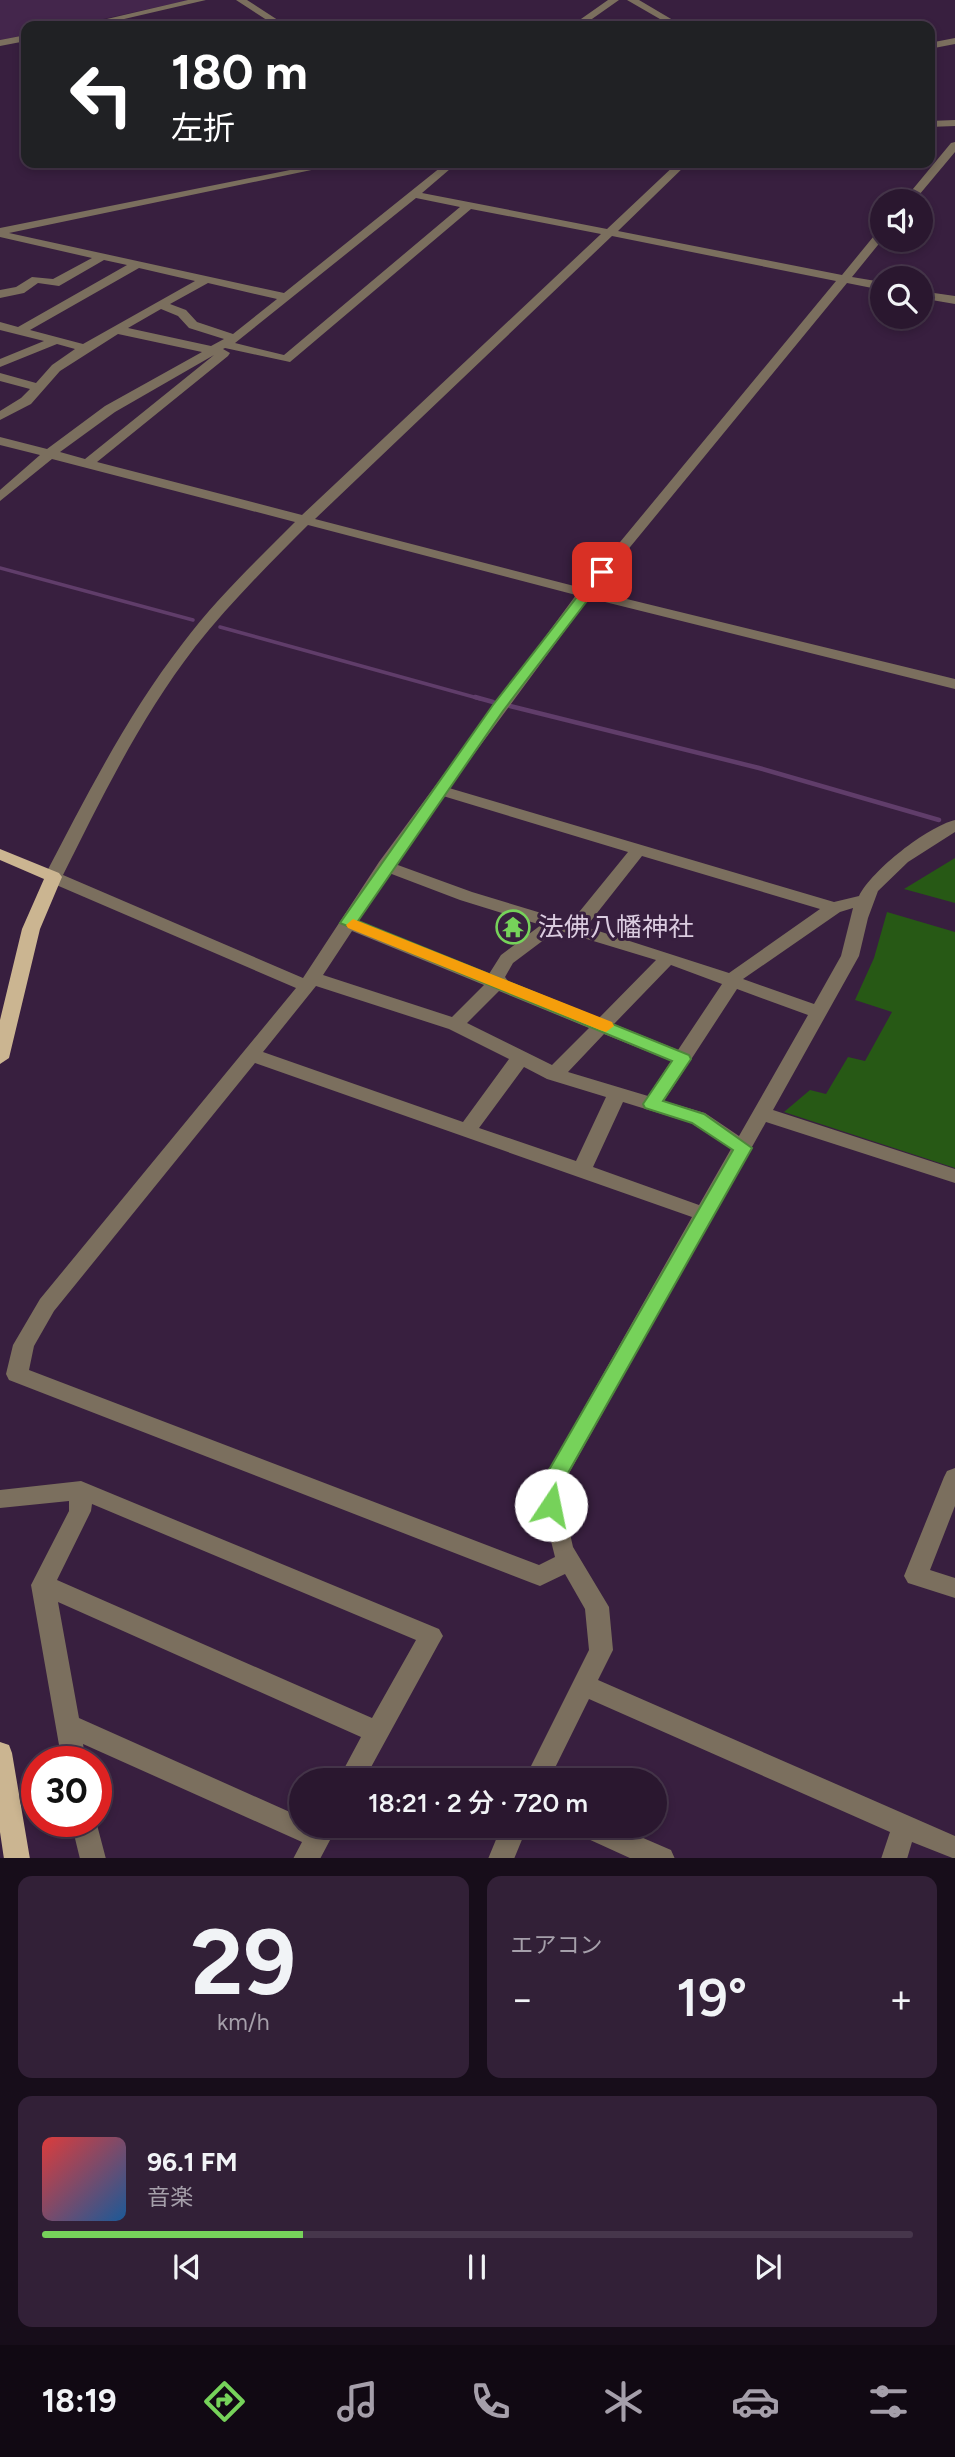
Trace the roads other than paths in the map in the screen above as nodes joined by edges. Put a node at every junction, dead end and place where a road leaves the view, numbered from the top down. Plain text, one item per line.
1 (201, 0) edge
2 (241, 0) edge
3 (614, 0) edge
4 (632, 0) edge
5 (105, 21) edge
6 (274, 21) edge
7 (583, 21) edge
8 (669, 21) edge
9 (21, 38) edge
10 (955, 41) edge
11 (0, 43) edge
12 (935, 45) edge
13 (955, 123) edge
14 (935, 124) edge
15 (955, 145) edge
16 (315, 168) edge
17 (446, 168) edge
18 (678, 168) edge
19 (918, 189) edge
20 (413, 194) junction
21 (469, 205) junction
22 (0, 232) edge
23 (610, 232) junction
24 (870, 248) edge
25 (102, 257) junction
26 (136, 265) junction
27 (844, 279) junction
28 (205, 280) junction
29 (870, 284) edge
30 (0, 294) edge
31 (933, 296) edge
32 (286, 297) junction
33 (955, 300) edge
34 (161, 305) junction
35 (0, 326) edge
36 (114, 329) junction
37 (19, 331) junction
38 (54, 341) junction
39 (225, 345) junction
40 (86, 348) junction
41 (0, 363) edge
42 (0, 377) edge
43 (37, 387) junction
44 (0, 416) edge
45 (0, 442) edge
46 (49, 454) junction
47 (88, 463) junction
48 (0, 477) edge
49 (16, 481) junction
50 (0, 497) edge
51 (305, 520) junction
52 (585, 593) junction
53 (955, 684) edge
54 (440, 790) junction
55 (955, 825) edge
56 (640, 848) junction
57 (0, 854) edge
58 (385, 866) junction
59 (53, 877) junction
60 (867, 899) junction
61 (834, 908) junction
62 (555, 922) junction
63 (348, 923) junction
64 (575, 929) junction
65 (668, 958) junction
66 (497, 981) junction
67 (310, 982) junction
68 (731, 983) junction
69 (819, 1012) junction
70 (600, 1024) junction
71 (455, 1025) junction
72 (252, 1055) junction
73 (0, 1058) edge
74 (520, 1058) junction
75 (683, 1059) junction
76 (554, 1074) junction
77 (617, 1093) junction
78 (652, 1104) junction
79 (763, 1114) junction
80 (467, 1130) junction
81 (743, 1148) junction
82 (581, 1171) junction
83 (955, 1177) edge
84 (704, 1214) junction
85 (955, 1477) edge
86 (81, 1490) junction
87 (0, 1499) edge
88 (569, 1561) junction
89 (43, 1585) junction
90 (955, 1587) edge
91 (583, 1685) junction
92 (67, 1725) junction
93 (376, 1732) junction
94 (71, 1746) edge
95 (0, 1753) edge
96 (356, 1768) edge
97 (542, 1768) edge
98 (2, 1787) edge
99 (904, 1826) junction
100 (88, 1837) edge
101 (509, 1838) edge
102 (615, 1838) edge
103 (317, 1840) edge
104 (955, 1848) edge
105 (17, 1858) edge
106 (93, 1858) edge
107 (501, 1858) edge
108 (662, 1858) edge
109 (894, 1858) edge

1 - 5 street
2 - 6 street
3 - 7 street
4 - 8 street
9 - 11 street
10 - 12 street
13 - 14 street
15 - 19 street
16 - 22 street
17 - 20 street
18 - 23 street
20 - 21 street
20 - 32 street
21 - 23 street
21 - 39 street
22 - 25 street
23 - 27 street
23 - 51 street
24 - 27 street
25 - 26 street
25 - 30 street
26 - 28 street
26 - 37 street
27 - 29 street
27 - 52 street
28 - 32 street
28 - 34 street
31 - 33 street
32 - 39 street
34 - 36 street
34 - 39 street
35 - 37 street
36 - 39 street
36 - 40 street
37 - 38 street
38 - 40 street
38 - 41 street
39 - 46 street
39 - 47 street
40 - 43 street
42 - 43 street
43 - 44 street
45 - 46 street
46 - 47 street
46 - 49 street
47 - 51 street
48 - 49 street
49 - 50 street
51 - 52 street
51 - 59 street
52 - 53 street
52 - 54 street
54 - 56 street
54 - 58 street
55 - 60 street
56 - 61 street
56 - 64 street
57 - 59 main road
58 - 62 street
58 - 63 street
59 - 67 street
59 - 73 main road
60 - 61 street
60 - 69 street
61 - 68 street
62 - 64 street
62 - 66 street
63 - 66 street
63 - 67 street
64 - 65 street
65 - 68 street
65 - 70 street
66 - 70 street
66 - 71 street
67 - 71 street
67 - 72 street
68 - 69 street
68 - 75 street
69 - 79 street
70 - 75 street
70 - 76 street
71 - 74 street
72 - 80 street
72 - 88 street
74 - 76 street
74 - 80 street
75 - 78 street
76 - 77 street
77 - 78 street
77 - 82 street
78 - 81 street
79 - 81 street
79 - 83 street
80 - 82 street
81 - 84 street
82 - 84 street
84 - 88 street
85 - 90 street
86 - 87 street
86 - 89 street
86 - 93 street
88 - 91 street
89 - 92 street
89 - 93 street
91 - 97 street
91 - 99 street
92 - 94 street
92 - 103 street
93 - 96 street
95 - 98 main road
98 - 105 main road
99 - 104 street
99 - 109 street
100 - 106 street
101 - 107 street
102 - 108 street

